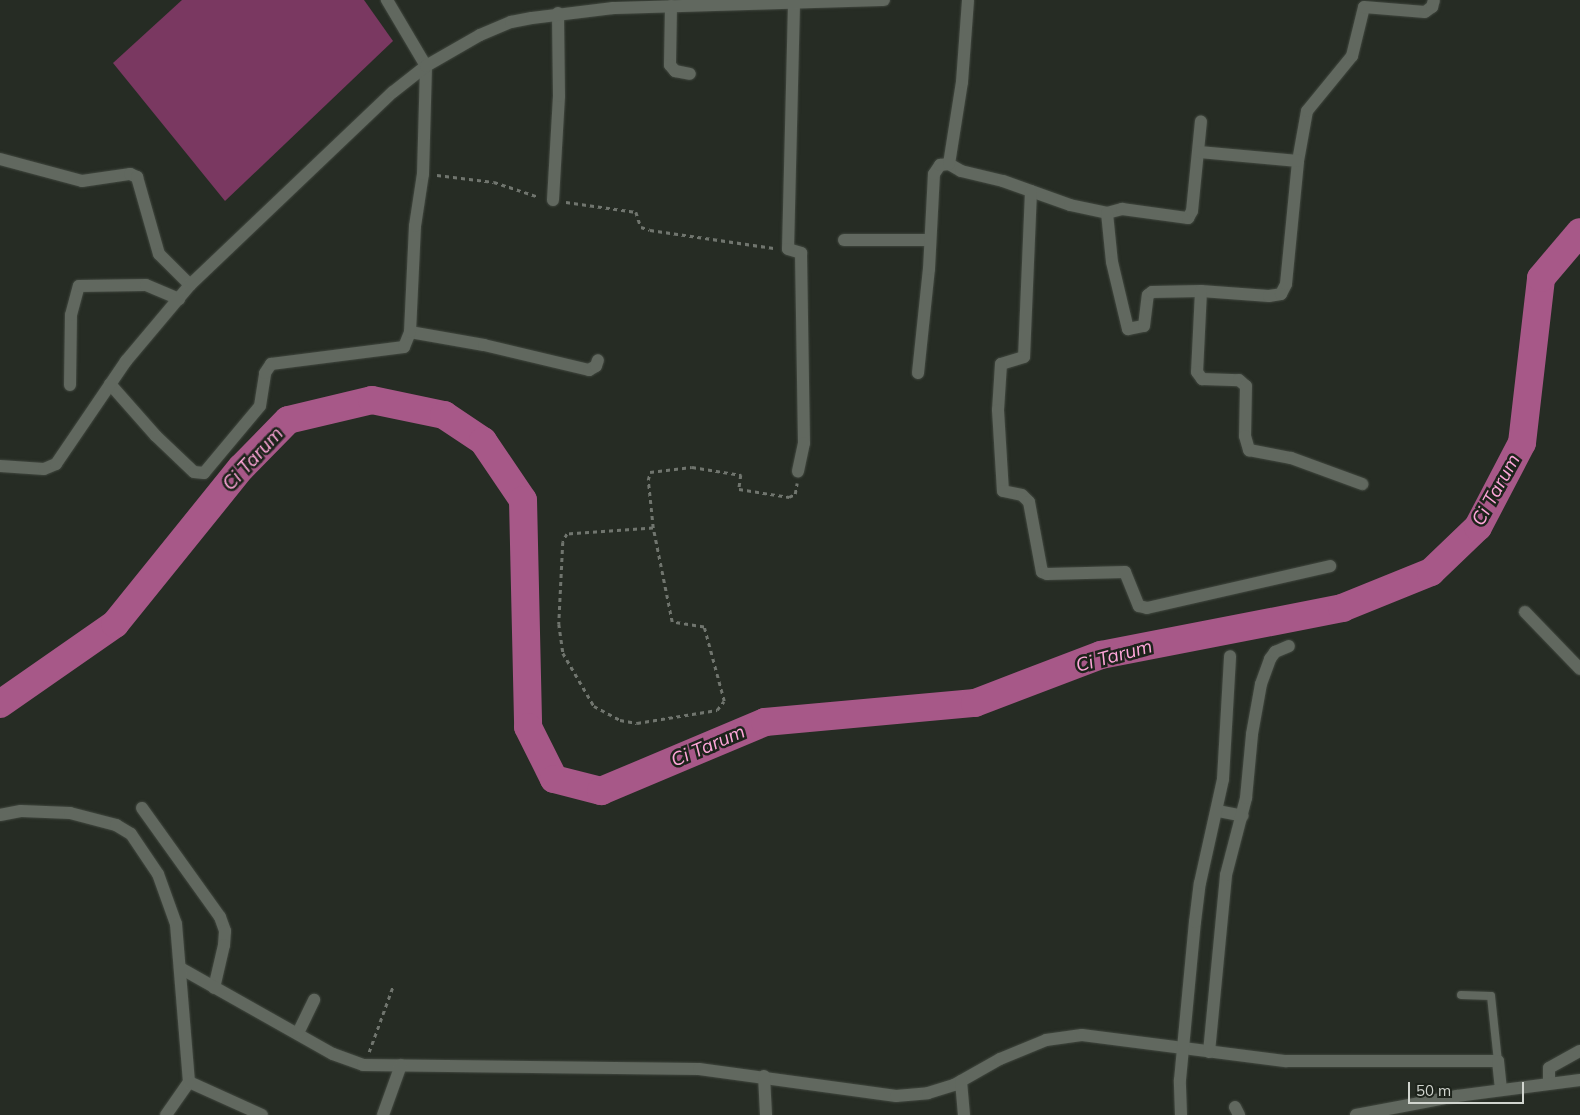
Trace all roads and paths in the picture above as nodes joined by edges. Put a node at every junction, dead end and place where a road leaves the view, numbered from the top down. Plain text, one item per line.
1 (387, 0) edge
2 (884, 0) edge
3 (968, 0) edge
4 (1434, 0) edge
5 (794, 4) junction
6 (671, 6) junction
7 (558, 13) junction
8 (426, 66) junction
9 (690, 74) dead end
10 (1201, 121) dead end
11 (1199, 152) junction
12 (0, 159) edge
13 (1298, 161) junction
14 (949, 164) junction
15 (423, 174) junction
16 (1032, 191) junction
17 (553, 200) junction
18 (1107, 213) junction
19 (844, 240) dead end
20 (930, 240) junction
21 (788, 249) junction
22 (190, 285) junction
23 (1201, 291) junction
24 (179, 299) junction
25 (410, 332) junction
26 (598, 360) dead end
27 (918, 373) dead end
28 (110, 384) junction
29 (70, 385) dead end
30 (0, 466) edge
31 (798, 471) joint
32 (1362, 484) dead end
33 (653, 528) junction
34 (1330, 566) dead end
35 (1525, 612) dead end
36 (1289, 646) dead end
37 (1230, 656) dead end
38 (1580, 669) edge
39 (142, 808) dead end
40 (1220, 812) junction
41 (0, 815) edge
42 (1240, 815) junction
43 (182, 970) junction
44 (393, 986) dead end
45 (214, 988) junction
46 (1461, 995) dead end
47 (314, 1000) dead end
48 (298, 1033) junction
49 (1186, 1049) junction
50 (1580, 1051) edge
51 (1207, 1052) junction
52 (1498, 1061) junction
53 (363, 1065) junction
54 (400, 1069) junction
55 (764, 1076) junction
56 (1580, 1080) edge
57 (961, 1081) junction
58 (189, 1082) junction
59 (1549, 1083) junction
60 (1500, 1090) junction
61 (166, 1115) edge
62 (262, 1115) edge
63 (383, 1115) edge
64 (766, 1115) edge
65 (964, 1115) edge
66 (1181, 1115) edge
67 (1356, 1115) edge

1 - 8 street
2 - 5 street
3 - 14 street
4 - 13 street
5 - 6 street
5 - 21 street
6 - 7 street
6 - 9 street
7 - 8 street
7 - 17 street
8 - 15 street
8 - 22 street
10 - 11 street
11 - 13 street
11 - 18 street
12 - 22 street
13 - 23 street
14 - 16 street
14 - 20 street
15 - 17 path
15 - 25 street
16 - 18 street
16 - 34 street
17 - 21 path
18 - 23 street
19 - 20 street
20 - 27 street
21 - 31 street
22 - 24 street
23 - 32 street
24 - 28 street
24 - 29 street
25 - 26 street
25 - 28 street
28 - 30 street
31 - 33 path
33 - 33 path
35 - 38 street
36 - 42 street
37 - 40 street
39 - 45 street
40 - 42 street
40 - 49 street
41 - 43 street
42 - 51 street
43 - 45 street
43 - 58 street
44 - 53 path
45 - 48 street
46 - 52 lane
47 - 48 street
48 - 53 street
49 - 51 street
49 - 57 street
49 - 66 street
50 - 59 street
51 - 52 street
52 - 60 street
53 - 54 street
54 - 55 street
54 - 63 street
55 - 57 street
55 - 64 street
56 - 59 street
57 - 65 street
58 - 61 street
58 - 62 street
59 - 60 street
60 - 67 street

